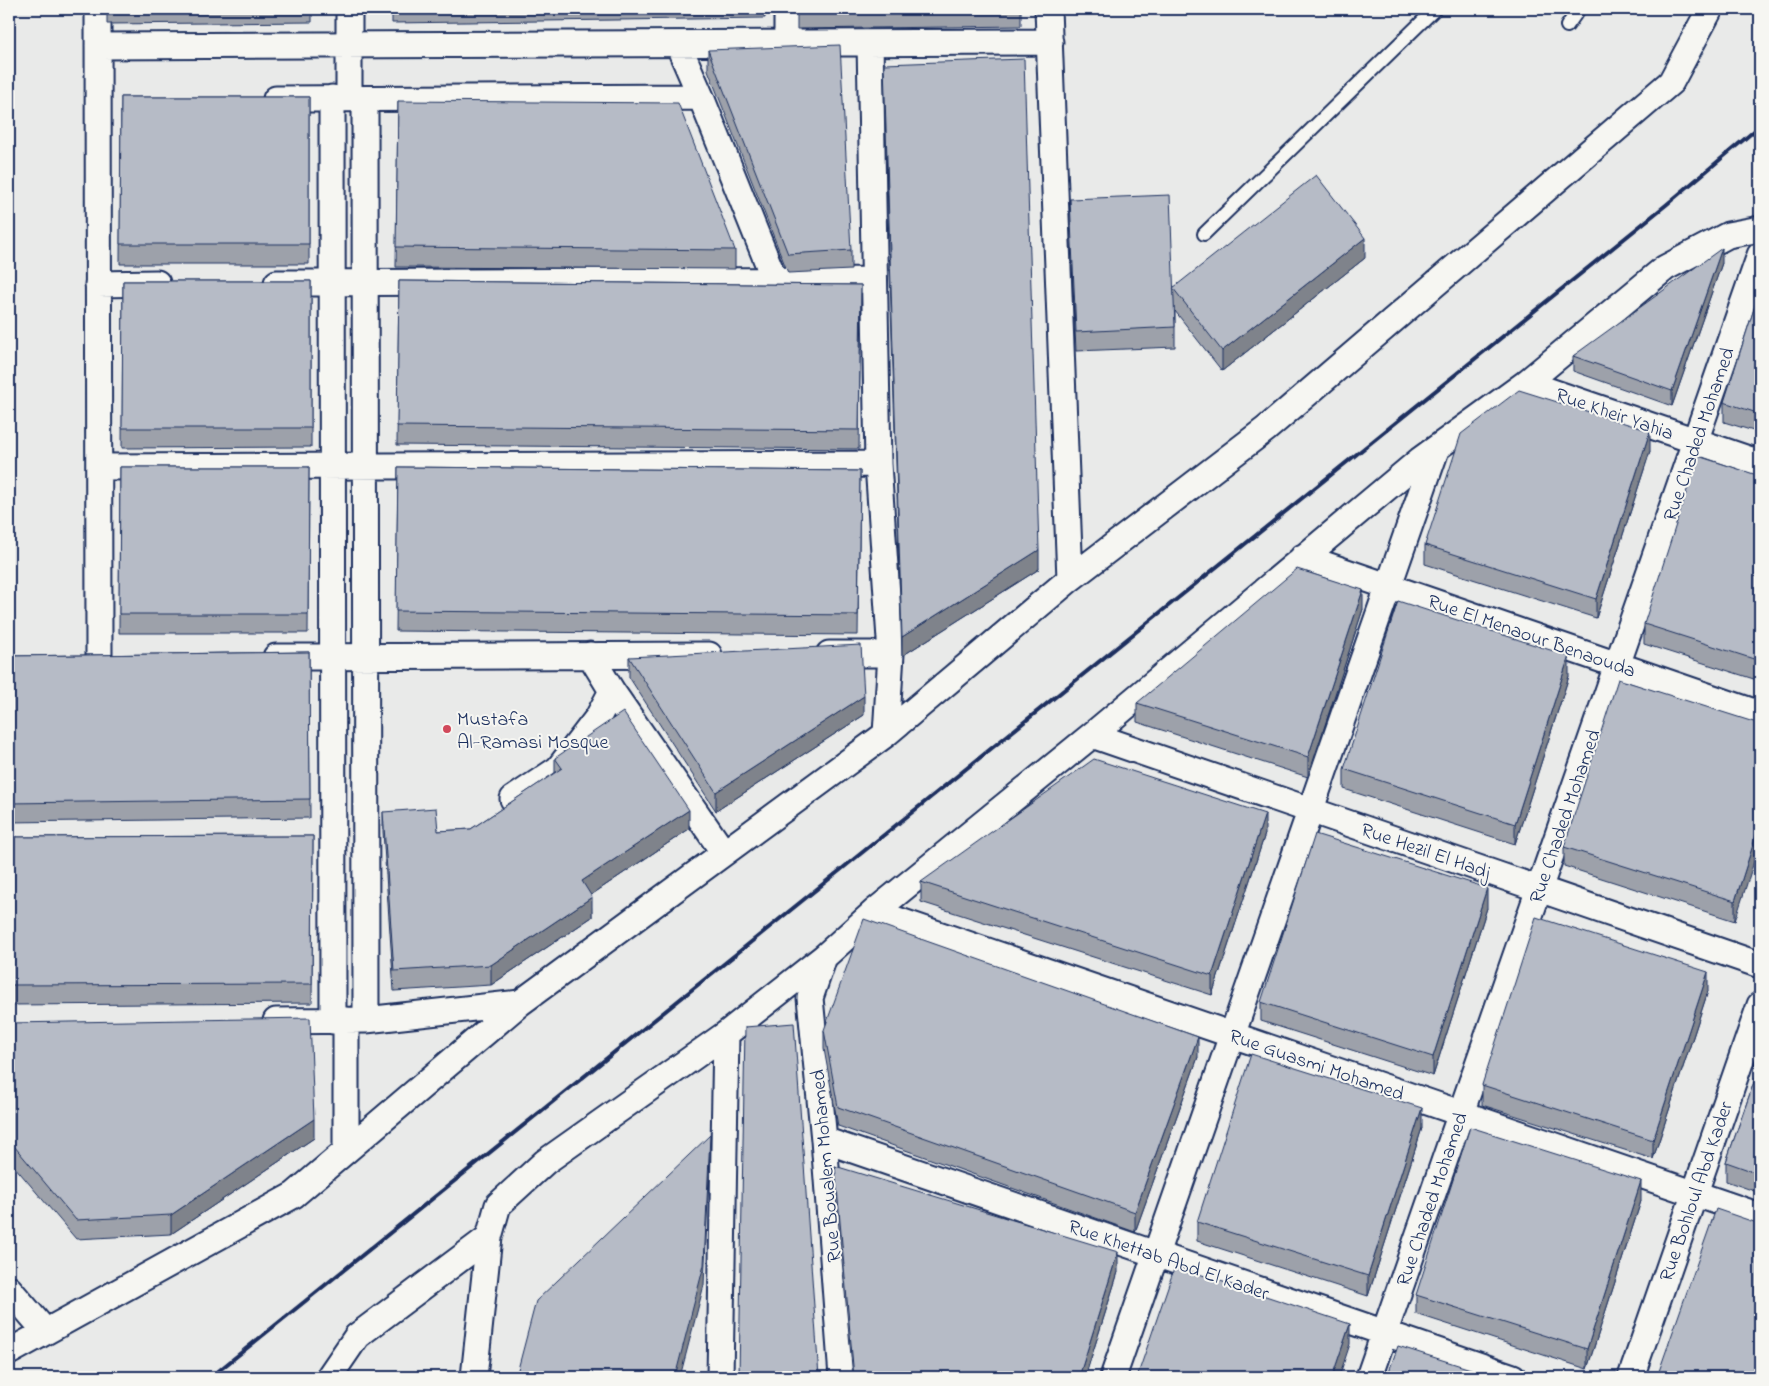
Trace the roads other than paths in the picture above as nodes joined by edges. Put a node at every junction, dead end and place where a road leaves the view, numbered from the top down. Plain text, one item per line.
1 (98, 9) edge
2 (349, 9) edge
3 (788, 9) edge
4 (1048, 9) edge
5 (1435, 9) edge
6 (1579, 9) edge
7 (1710, 9) edge
8 (1567, 26) dead end
9 (1050, 42) junction
10 (787, 43) junction
11 (870, 43) junction
12 (678, 44) junction
13 (349, 45) junction
14 (98, 46) junction
15 (701, 97) junction
16 (349, 98) junction
17 (254, 99) edge
18 (1760, 229) edge
19 (1204, 234) dead end
20 (1760, 255) edge
21 (874, 280) junction
22 (774, 281) junction
23 (332, 282) junction
24 (365, 282) junction
25 (176, 283) edge
26 (254, 283) edge
27 (98, 284) junction
28 (1526, 383) junction
29 (1696, 441) junction
30 (1436, 450) junction
31 (878, 464) junction
32 (1760, 464) edge
33 (332, 466) junction
34 (366, 466) junction
35 (98, 467) junction
36 (1303, 557) junction
37 (1070, 579) junction
38 (1389, 586) junction
39 (804, 654) edge
40 (891, 654) junction
41 (736, 655) edge
42 (332, 656) junction
43 (590, 656) junction
44 (254, 657) edge
45 (366, 657) junction
46 (98, 658) edge
47 (1617, 665) junction
48 (612, 691) junction
49 (1760, 714) edge
50 (886, 734) junction
51 (1092, 735) junction
52 (513, 799) edge
53 (1310, 810) junction
54 (323, 842) junction
55 (366, 842) junction
56 (724, 853) junction
57 (1539, 889) junction
58 (874, 912) junction
59 (824, 958) junction
60 (1760, 965) edge
61 (520, 1003) junction
62 (1760, 1005) edge
63 (348, 1020) junction
64 (254, 1022) edge
65 (726, 1034) junction
66 (1232, 1035) junction
67 (1461, 1113) junction
68 (824, 1140) junction
69 (346, 1150) junction
70 (1694, 1194) junction
71 (1760, 1216) edge
72 (488, 1237) junction
73 (1155, 1254) junction
74 (9, 1289) edge
75 (45, 1331) junction
76 (1384, 1333) junction
77 (9, 1352) edge
78 (329, 1377) edge
79 (474, 1377) edge
80 (720, 1377) edge
81 (842, 1377) edge
82 (1113, 1377) edge
83 (1369, 1377) edge
84 (1513, 1377) edge
85 (1631, 1377) edge

1 - 14 street
2 - 13 street
3 - 10 street
4 - 9 street
5 - 19 lane
6 - 8 lane
7 - 37 street
9 - 11 street
9 - 37 street
10 - 11 street
10 - 12 street
11 - 21 street
12 - 13 street
12 - 15 street
13 - 14 street
13 - 16 street
14 - 27 street
15 - 16 street
15 - 22 street
16 - 17 street
16 - 23 street
16 - 24 street
18 - 28 street
20 - 29 street, Rue Chaded Mohamed
21 - 22 street
21 - 31 street
22 - 24 street
23 - 24 street
23 - 26 street
23 - 33 street
24 - 34 street
25 - 27 street
27 - 35 street
28 - 29 street, Rue Kheir Yahia
28 - 30 street
29 - 32 street, Rue Kheir Yahia
29 - 47 street, Rue Chaded Mohamed
30 - 36 street
30 - 38 street
31 - 34 street
31 - 40 street
33 - 34 street
33 - 35 street
33 - 42 street
34 - 45 street
35 - 46 street
36 - 38 street, Rue El Menaour Benaouda
36 - 51 street
37 - 50 street
38 - 47 street, Rue El Menaour Benaouda
38 - 53 street
39 - 40 street
40 - 50 street
41 - 43 street
42 - 44 street
42 - 45 street
42 - 54 street
43 - 45 street
43 - 48 street
45 - 55 street
47 - 49 street, Rue El Menaour Benaouda
47 - 57 street, Rue Chaded Mohamed
48 - 52 street
48 - 56 street
50 - 56 street
51 - 53 street, Rue Hezil El Hadj
51 - 58 street
53 - 57 street, Rue Hezil El Hadj
53 - 66 street
54 - 55 street
54 - 63 street
55 - 63 street
56 - 61 street
57 - 60 street, Rue Hezil El Hadj
57 - 67 street, Rue Chaded Mohamed
58 - 59 street
58 - 66 street, Rue Guasmi Mohamed
59 - 65 street
59 - 68 street, Rue Boualem Mohamed
61 - 63 street
61 - 69 street
62 - 70 street, Rue Bohloul Abd Kader
63 - 64 street
63 - 69 street
65 - 72 street
65 - 80 street
66 - 67 street, Rue Guasmi Mohamed
66 - 73 street
67 - 70 street, Rue Guasmi Mohamed
67 - 76 street, Rue Chaded Mohamed
68 - 73 street, Rue Khettab Abd El Kader
68 - 81 street, Rue Boualem Mohamed
69 - 75 street
70 - 71 street, Rue Guasmi Mohamed
70 - 85 street, Rue Bohloul Abd Kader
72 - 78 street
72 - 79 street
73 - 76 street, Rue Khettab Abd El Kader
73 - 82 street
74 - 75 street
75 - 77 street
76 - 83 street, Rue Chaded Mohamed
76 - 84 street, Rue Khettab Abd El Kader

